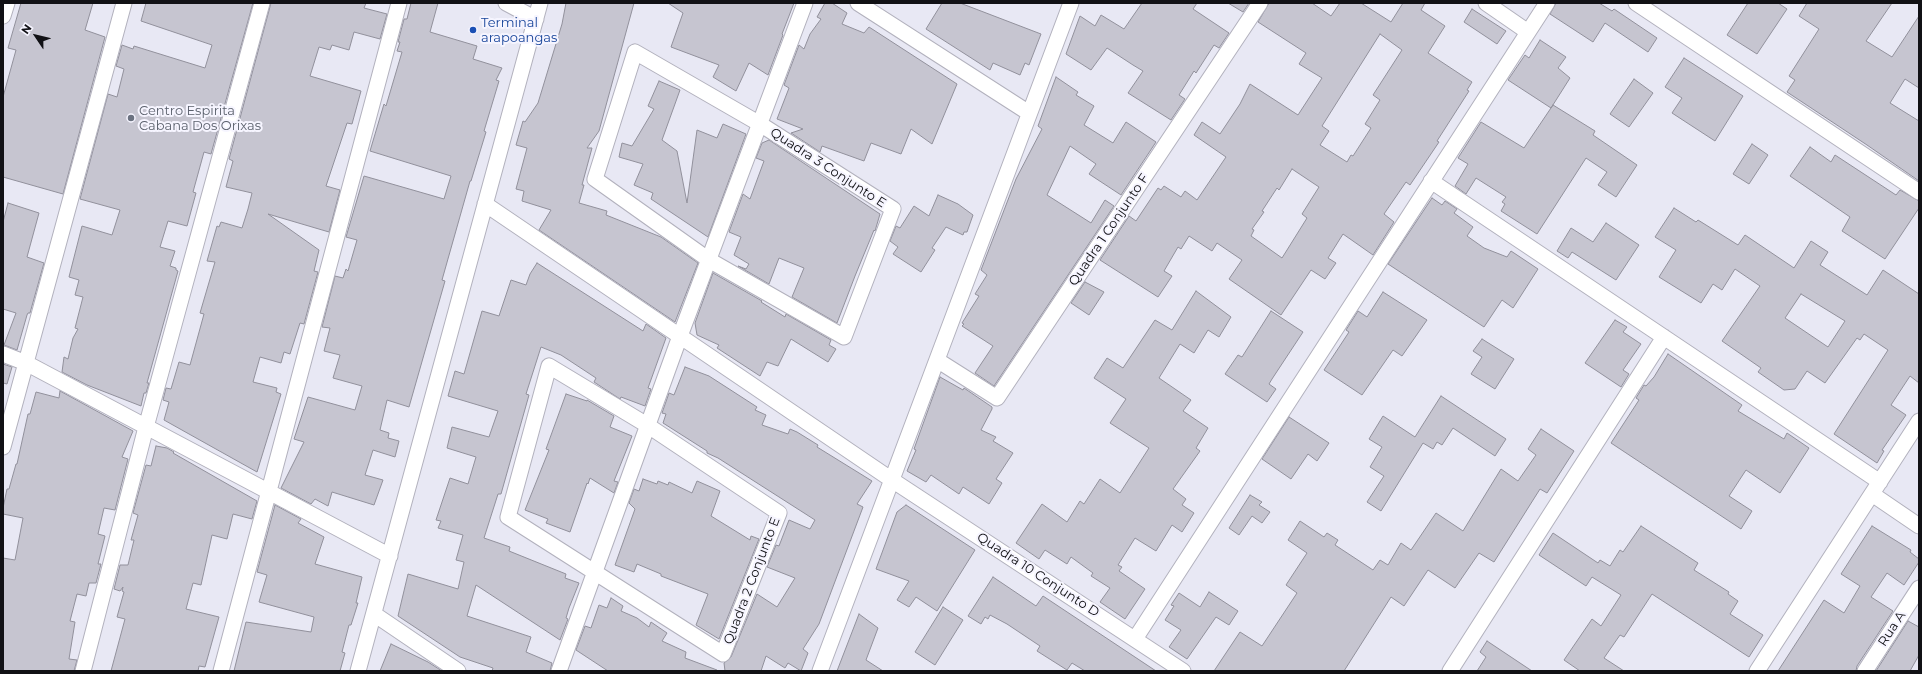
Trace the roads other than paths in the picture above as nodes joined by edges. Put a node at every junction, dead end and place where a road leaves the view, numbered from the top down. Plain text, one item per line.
1 (7, 3) edge
2 (124, 3) edge
3 (262, 3) edge
4 (399, 3) edge
5 (506, 3) edge
6 (540, 3) edge
7 (805, 3) edge
8 (858, 3) edge
9 (1071, 3) edge
10 (1260, 3) edge
11 (1486, 3) edge
12 (1547, 3) edge
13 (1636, 3) edge
14 (3, 16) edge
15 (536, 19) junction
16 (1528, 32) junction
17 (1030, 113) junction
18 (760, 124) junction
19 (1431, 181) junction
20 (1919, 192) edge
21 (485, 204) junction
22 (709, 260) junction
23 (680, 336) junction
24 (1664, 337) junction
25 (3, 354) edge
26 (937, 360) junction
27 (26, 363) junction
28 (1919, 421) edge
29 (647, 425) junction
30 (146, 427) junction
31 (3, 447) edge
32 (892, 480) junction
33 (1876, 488) junction
34 (267, 492) junction
35 (1919, 526) edge
36 (390, 556) junction
37 (594, 573) junction
38 (1917, 596) edge
39 (374, 614) junction
40 (1135, 639) junction
41 (84, 671) edge
42 (221, 671) edge
43 (358, 671) edge
44 (458, 671) edge
45 (559, 671) edge
46 (820, 671) edge
47 (1183, 671) edge
48 (1450, 671) edge
49 (1757, 671) edge
50 (1865, 671) edge

1 - 14 street
2 - 27 street
3 - 30 street
4 - 34 street
5 - 15 street
6 - 15 street
7 - 18 street, Quadra 3 Conjunto E
8 - 17 street
9 - 17 street
10 - 26 street, Quadra 1 Conjunto F
11 - 16 street
12 - 16 street
13 - 20 street
15 - 21 street
16 - 19 street
17 - 26 street
18 - 22 street, Quadra 3 Conjunto E
18 - 22 street, Quadra 3 Conjunto E
18 - 22 street, Quadra 3 Conjunto E
19 - 24 street
19 - 40 street
21 - 23 street, Quadra 10 Conjunto D
21 - 36 street
22 - 23 street, Quadra 3 Conjunto E
23 - 29 street
23 - 32 street, Quadra 10 Conjunto D
24 - 33 street
24 - 48 street
25 - 27 street
26 - 32 street
27 - 30 street
27 - 31 street
28 - 33 street
29 - 37 street
29 - 37 street, Quadra 2 Conjunto E
29 - 37 street, Quadra 2 Conjunto E
30 - 34 street
30 - 41 street
32 - 40 street, Quadra 10 Conjunto D
32 - 46 street
33 - 35 street
33 - 49 street
34 - 36 street
34 - 42 street
36 - 39 street
37 - 45 street
38 - 50 street, Rua A
39 - 43 street
39 - 44 street
40 - 47 street, Quadra 10 Conjunto D

